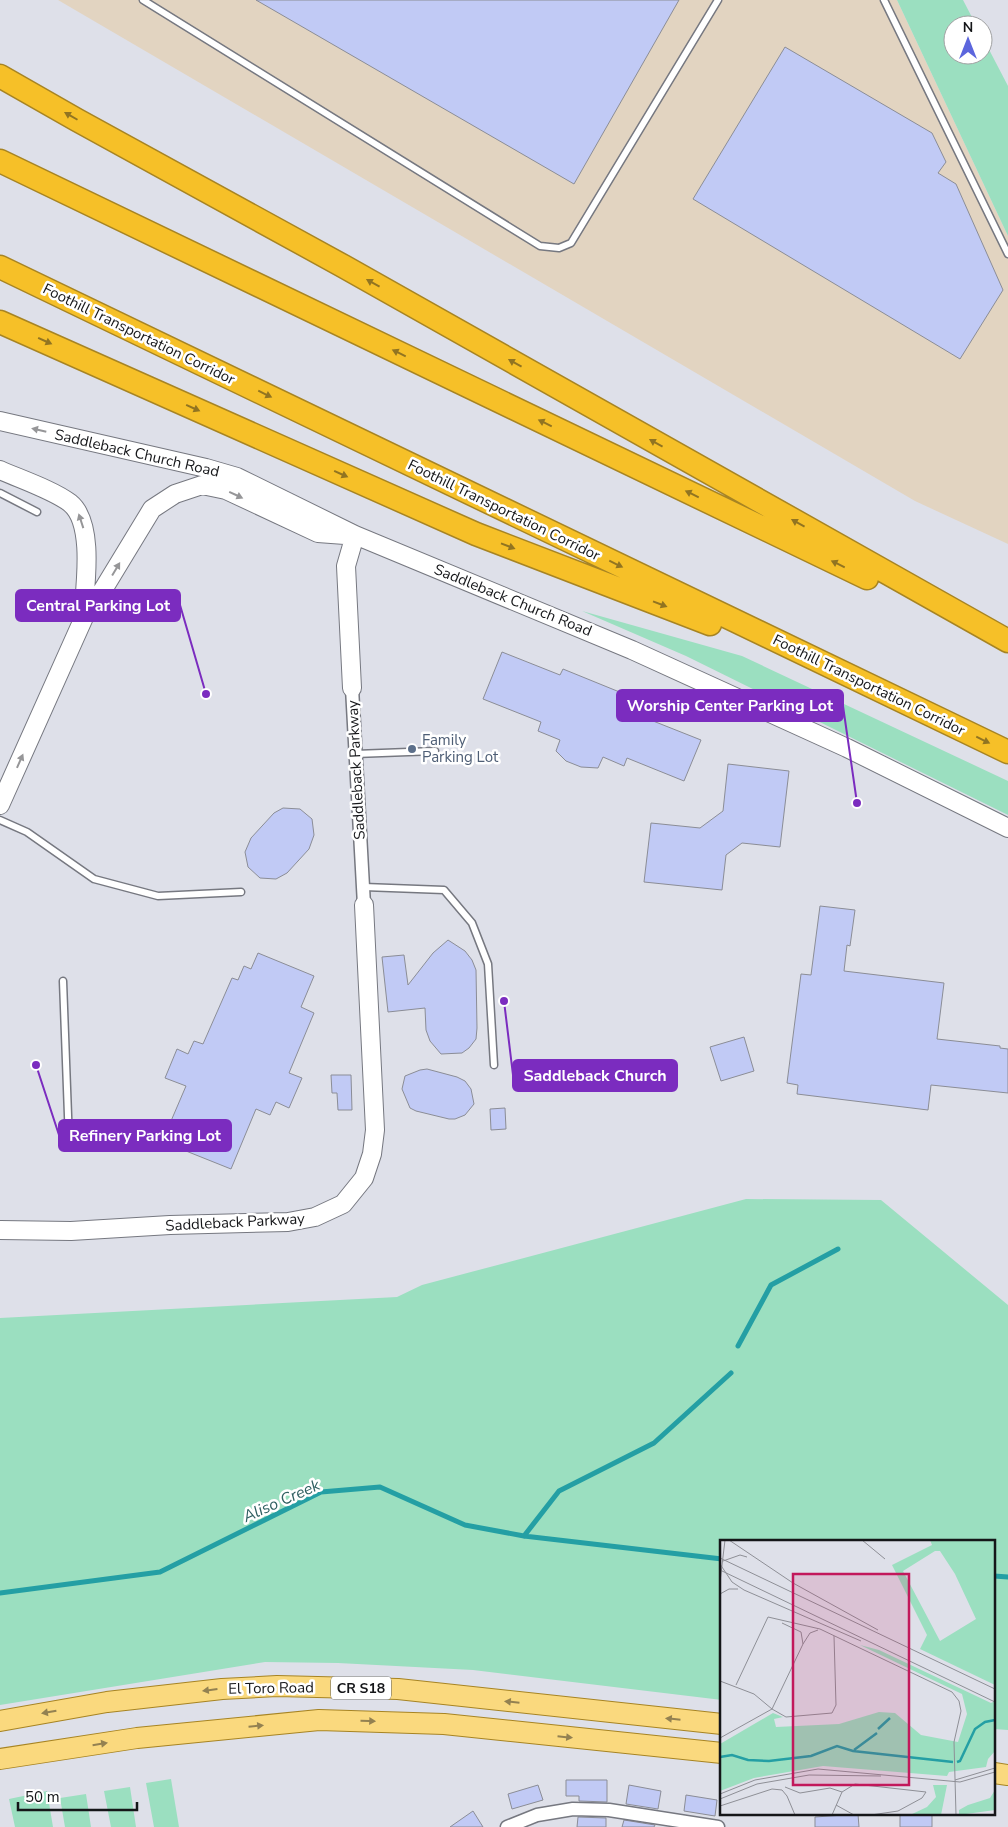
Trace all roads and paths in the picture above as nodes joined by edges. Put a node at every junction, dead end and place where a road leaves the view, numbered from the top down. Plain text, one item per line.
1 (143, 0) edge
2 (718, 0) edge
3 (884, 0) edge
4 (0, 76) edge
5 (0, 160) edge
6 (1008, 254) edge
7 (0, 267) edge
8 (0, 322) edge
9 (0, 421) edge
10 (0, 470) edge
11 (0, 492) edge
12 (38, 512) dead end
13 (355, 535) junction
14 (82, 621) junction
15 (1008, 642) edge
16 (1008, 646) edge
17 (856, 680) junction
18 (352, 688) joint
19 (435, 750) dead end
20 (1008, 752) edge
21 (354, 754) junction
22 (0, 805) edge
23 (0, 820) edge
24 (1008, 828) edge
25 (364, 887) junction
26 (241, 892) dead end
27 (364, 905) joint
28 (63, 981) dead end
29 (494, 1065) dead end
30 (69, 1142) dead end
31 (0, 1230) edge
32 (0, 1721) edge
33 (720, 1724) edge
34 (720, 1753) edge
35 (0, 1759) edge
36 (507, 1827) edge
37 (718, 1827) edge

1 - 2 lane
3 - 6 lane
15 -> 4 highway
16 -> 5 highway
7 -> 17 highway, Foothill Transportation Corridor
8 -> 17 highway
13 -> 9 main road, Saddleback Church Road
14 -> 10 main road
11 - 12 lane
14 -> 13 main road
13 - 18 main road, Saddleback Parkway
13 - 24 main road, Saddleback Church Road
22 -> 14 main road
17 -> 20 highway, Foothill Transportation Corridor
18 - 21 street, Saddleback Parkway
19 - 21 lane
21 - 25 street, Saddleback Parkway
23 - 26 lane
25 - 27 street, Saddleback Parkway
25 - 29 lane
27 - 31 main road, Saddleback Parkway
28 - 30 lane
33 -> 32 main road, El Toro Road / CR S18
35 -> 34 main road, CR S18
36 - 37 street

